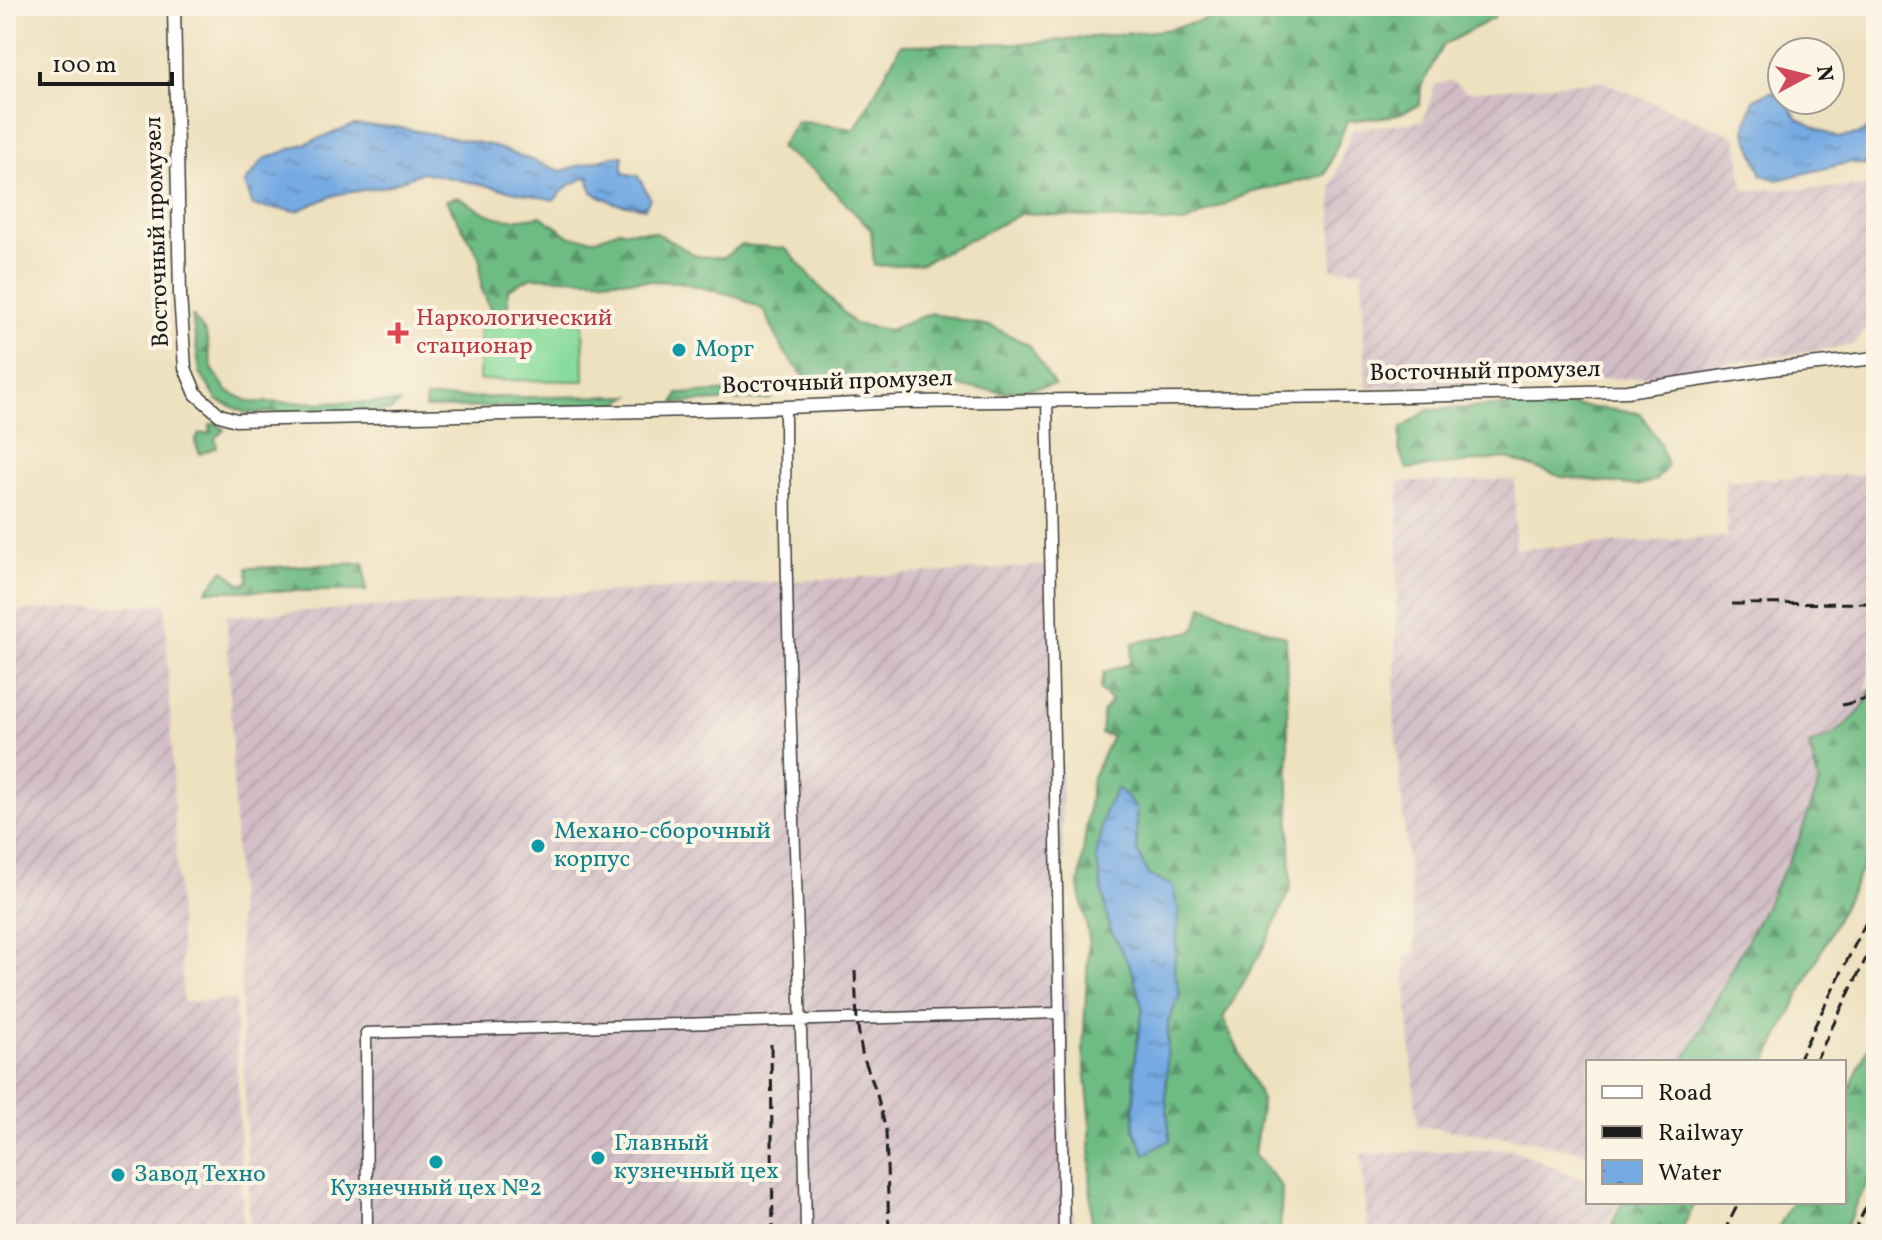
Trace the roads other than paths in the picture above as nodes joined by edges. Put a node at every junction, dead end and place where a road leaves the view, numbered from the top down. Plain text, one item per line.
1 (174, 6) edge
2 (1876, 358) edge
3 (1047, 399) junction
4 (785, 407) junction
5 (1058, 1013) junction
6 (803, 1020) junction
7 (367, 1234) edge
8 (806, 1234) edge
9 (1064, 1234) edge

1 - 4 street, Восточный промузел
2 - 3 street, Восточный промузел
3 - 4 street, Восточный промузел
3 - 5 street
4 - 6 street
5 - 6 street
5 - 9 street
6 - 7 street
6 - 8 street

